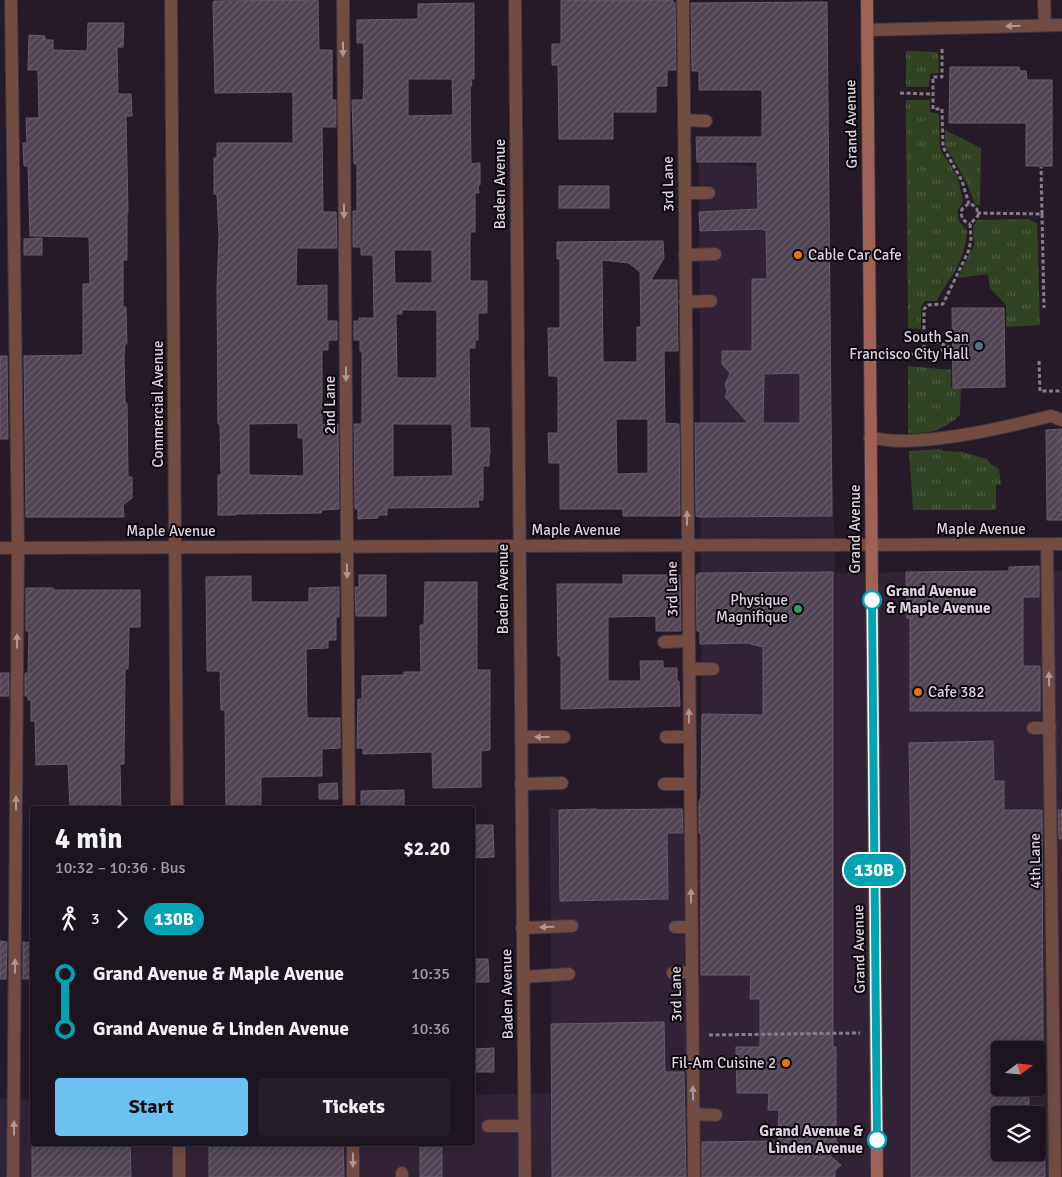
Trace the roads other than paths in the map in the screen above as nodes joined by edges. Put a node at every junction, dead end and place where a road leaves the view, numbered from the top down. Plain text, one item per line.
1 (11, 0) edge
2 (171, 0) edge
3 (343, 0) edge
4 (515, 0) edge
5 (683, 0) edge
6 (867, 0) edge
7 (1044, 0) edge
8 (1062, 25) edge
9 (1045, 26) junction
10 (867, 30) junction
11 (684, 120) junction
12 (706, 121) dead end
13 (685, 193) junction
14 (709, 193) dead end
15 (715, 254) dead end
16 (685, 255) junction
17 (712, 301) dead end
18 (686, 302) junction
19 (1056, 418) edge
20 (870, 438) junction
21 (1062, 544) edge
22 (688, 545) junction
23 (1048, 545) junction
24 (519, 546) junction
25 (872, 546) junction
26 (176, 547) junction
27 (0, 548) edge
28 (18, 548) junction
29 (347, 548) junction
30 (688, 641) junction
31 (664, 642) dead end
32 (689, 668) junction
33 (713, 669) dead end
34 (1033, 728) dead end
35 (1050, 728) junction
36 (521, 737) junction
37 (564, 737) dead end
38 (666, 737) dead end
39 (689, 737) junction
40 (562, 783) dead end
41 (521, 784) junction
42 (664, 784) dead end
43 (690, 784) junction
44 (177, 806) edge
45 (349, 806) edge
46 (572, 926) dead end
47 (675, 927) dead end
48 (691, 927) junction
49 (522, 928) junction
50 (692, 972) junction
51 (673, 973) dead end
52 (569, 974) dead end
53 (523, 977) junction
54 (693, 1114) junction
55 (716, 1115) dead end
56 (488, 1126) dead end
57 (524, 1126) junction
58 (179, 1146) edge
59 (352, 1146) edge
60 (13, 1177) edge
61 (180, 1177) edge
62 (353, 1177) edge
63 (525, 1177) edge
64 (694, 1177) edge
65 (877, 1177) edge
66 (1055, 1177) edge

1 - 28 street
2 - 26 street, Commercial Avenue
3 -> 29 street, 2nd Lane
4 - 24 street, Baden Avenue
5 - 11 street, 3rd Lane
6 - 10 main road, Grand Avenue
7 - 9 street
8 - 9 street
9 -> 10 street
10 - 20 main road, Grand Avenue
11 - 12 street
11 - 13 street, 3rd Lane
13 - 14 street
13 - 16 street, 3rd Lane
15 - 16 street
16 - 18 street, 3rd Lane
17 - 18 street
22 -> 18 street, 3rd Lane
19 - 20 street
20 - 25 main road, Grand Avenue
21 - 23 street, Maple Avenue
22 - 24 street, Maple Avenue
22 - 25 street, Maple Avenue
22 - 30 street, 3rd Lane
23 - 25 street, Maple Avenue
35 -> 23 street, 4th Lane
24 - 29 street, Maple Avenue
24 - 36 street, Baden Avenue
25 - 65 main road, Grand Avenue
26 - 28 street, Maple Avenue
26 - 29 street, Maple Avenue
26 - 44 street, Commercial Avenue
27 - 28 street, Maple Avenue
60 -> 28 street
29 -> 45 street, 2nd Lane
30 - 31 street
30 - 32 street, 3rd Lane
32 - 33 street
39 -> 32 street, 3rd Lane
34 - 35 street
35 - 66 street, 4th Lane
37 -> 36 street
36 - 41 street, Baden Avenue
38 - 39 street
39 - 43 street, 3rd Lane
40 - 41 street
41 - 49 street, Baden Avenue
42 - 43 street
48 -> 43 street, 3rd Lane
46 -> 49 street
47 - 48 street
48 - 50 street, 3rd Lane
49 - 53 street, Baden Avenue
50 - 51 street
54 -> 50 street, 3rd Lane
52 - 53 street
53 - 57 street, Baden Avenue
54 - 55 street
54 - 64 street, 3rd Lane
56 - 57 street
57 - 63 street, Baden Avenue
58 - 61 street
59 -> 62 street

